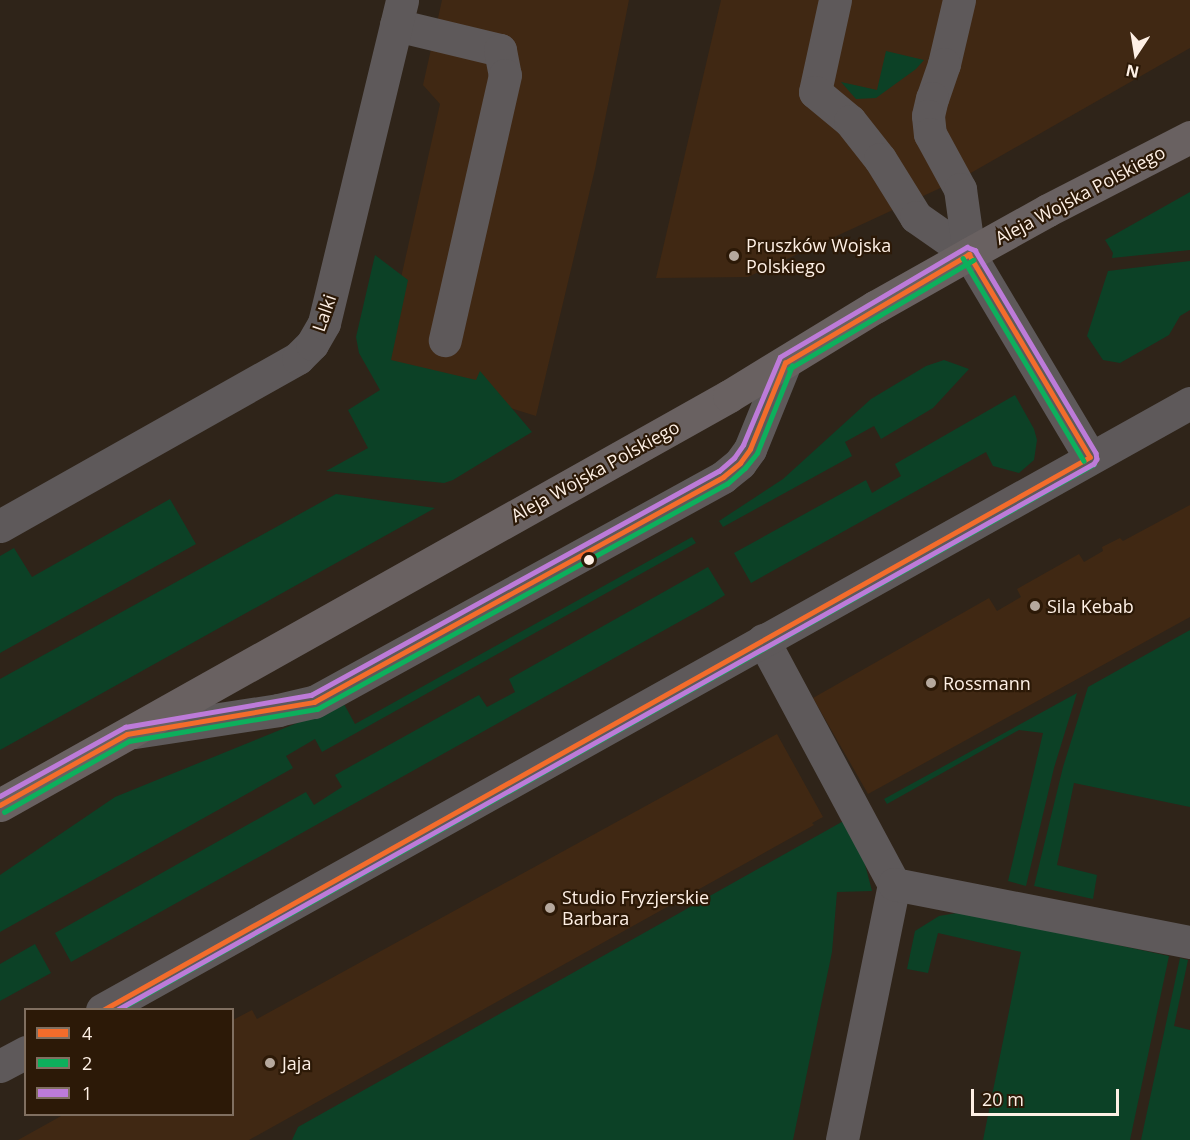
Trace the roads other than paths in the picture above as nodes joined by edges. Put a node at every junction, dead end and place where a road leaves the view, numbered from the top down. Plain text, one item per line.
1 (835, 0) edge
2 (959, 0) edge
3 (399, 12) edge
4 (1190, 137) edge
5 (969, 254) junction
6 (445, 340) dead end
7 (785, 363) junction
8 (1190, 403) edge
9 (1090, 457) junction
10 (0, 526) edge
11 (763, 640) junction
12 (127, 734) junction
13 (0, 806) edge
14 (894, 884) junction
15 (1190, 942) edge
16 (106, 1008) edge
17 (24, 1053) edge
18 (0, 1066) edge
19 (842, 1140) edge

1 - 5 street
2 - 5 street
3 - 6 street
3 - 10 street, Lalki
4 - 5 main road, Aleja Wojska Polskiego
5 - 7 main road, Aleja Wojska Polskiego
5 - 9 street
7 - 12 main road, Aleja Wojska Polskiego
7 - 12 street
8 - 9 street
9 - 11 street
11 - 14 street
11 - 16 street
12 - 13 main road, Aleja Wojska Polskiego
14 - 15 street
14 - 19 street
17 - 18 street

